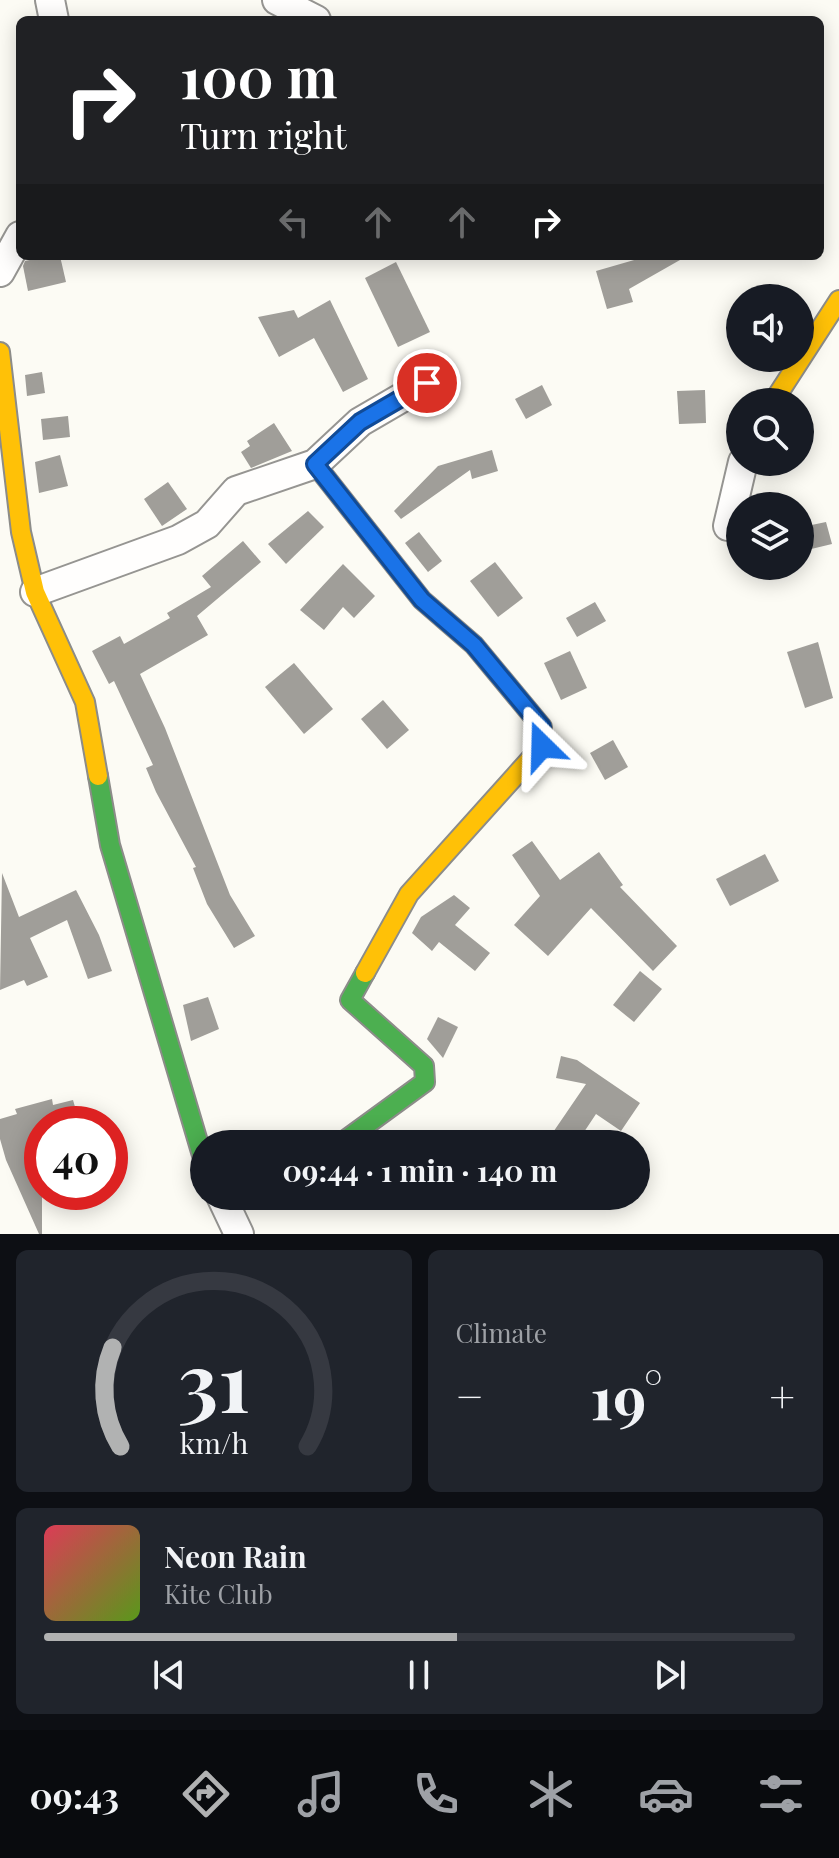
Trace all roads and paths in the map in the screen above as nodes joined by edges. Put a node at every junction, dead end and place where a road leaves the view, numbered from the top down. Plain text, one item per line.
1 (277, 0) edge
2 (308, 16) edge
3 (16, 243) edge
4 (0, 269) edge
5 (839, 300) edge
6 (0, 352) edge
7 (427, 383) dead end
8 (782, 388) edge
9 (315, 464) junction
10 (35, 592) junction
11 (195, 1130) edge
12 (359, 1130) edge
13 (232, 1210) edge
14 (239, 1234) edge

1 - 2 street
3 - 4 street
5 - 8 street
6 - 10 street
7 - 9 street
9 - 10 street
9 - 12 street
10 - 11 street
13 - 14 street

